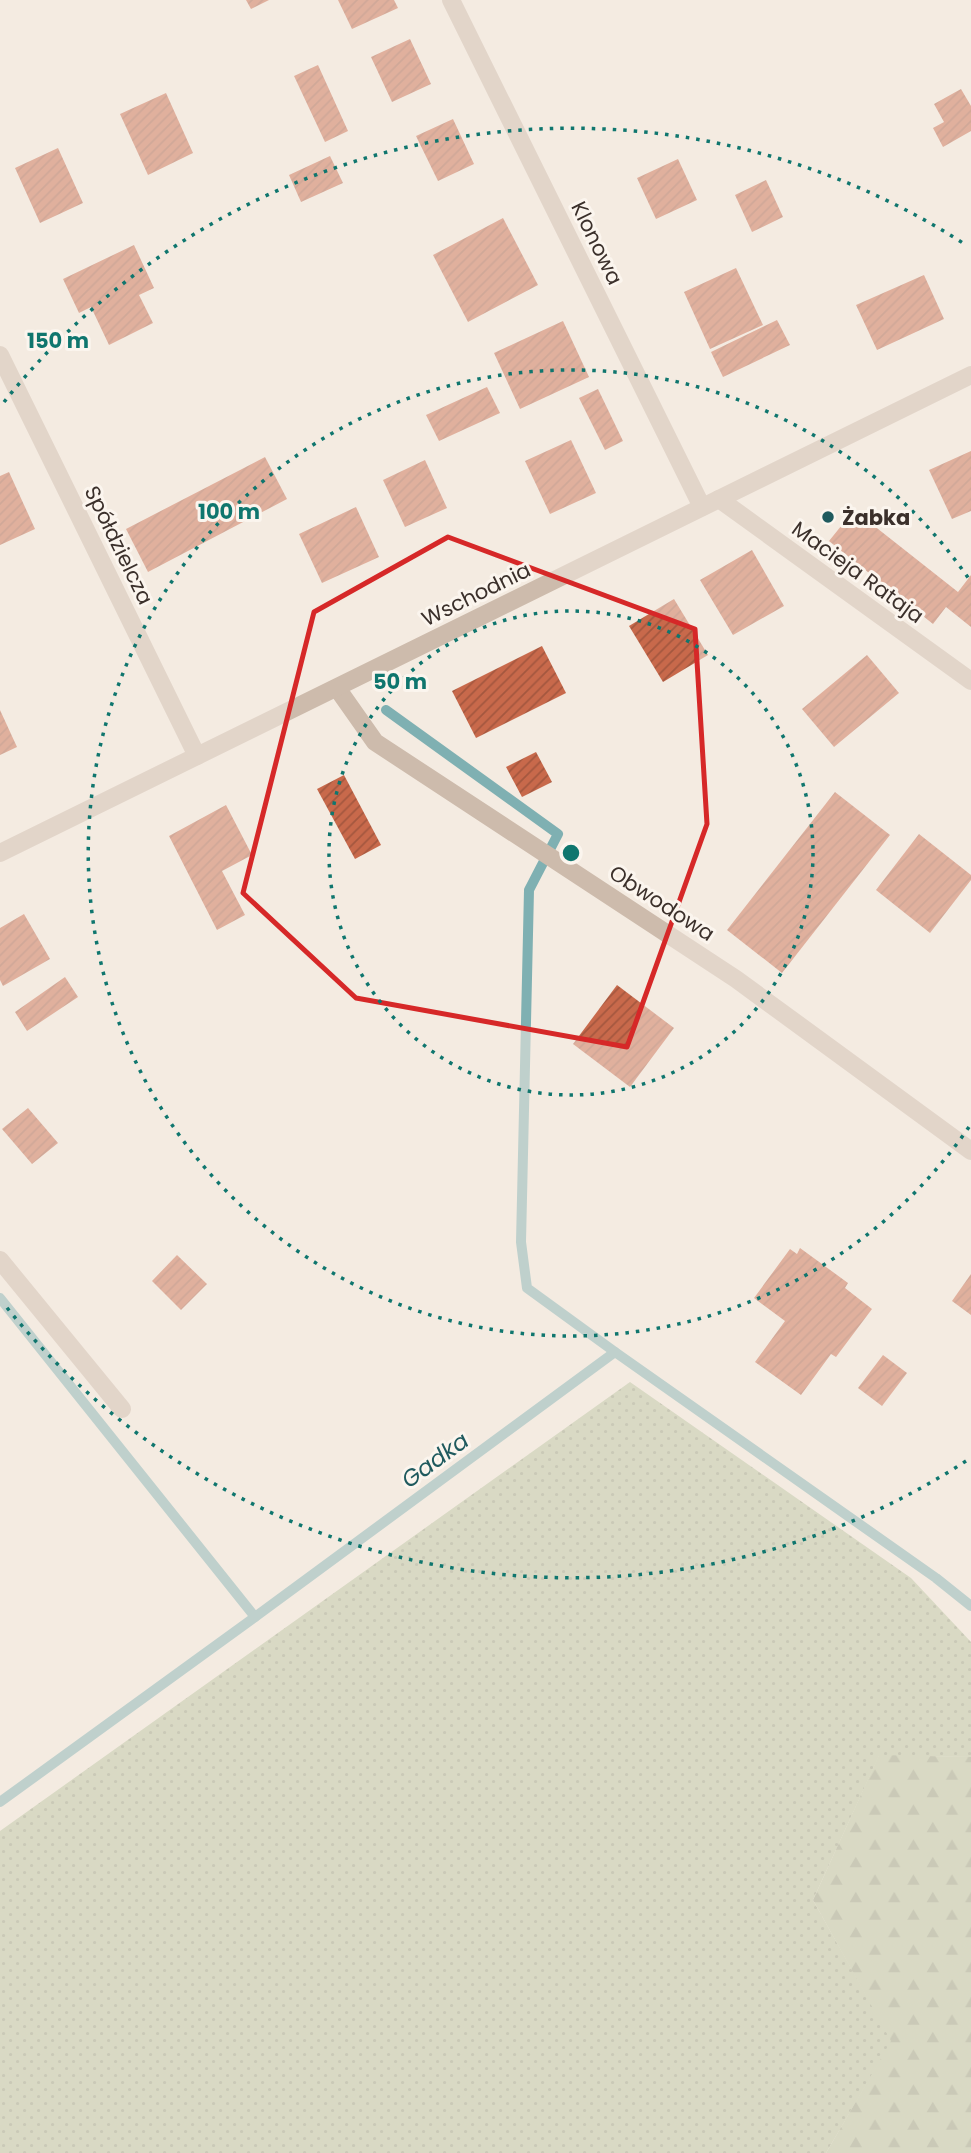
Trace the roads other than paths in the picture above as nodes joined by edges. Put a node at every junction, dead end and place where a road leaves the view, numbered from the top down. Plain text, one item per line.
1 (451, 0) edge
2 (0, 355) edge
3 (971, 375) edge
4 (719, 499) junction
5 (702, 507) junction
6 (971, 681) edge
7 (337, 688) junction
8 (197, 756) junction
9 (0, 852) edge
10 (971, 1151) edge
11 (0, 1259) edge
12 (122, 1409) dead end

1 - 5 street, Klonowa
2 - 8 street, Spółdzielcza
3 - 4 street, Wschodnia
4 - 5 street, Wschodnia
4 - 6 street, Macieja Rataja
5 - 7 street, Wschodnia
7 - 8 street, Wschodnia
7 - 10 street, Obwodowa
8 - 9 street, Wschodnia
11 - 12 street

